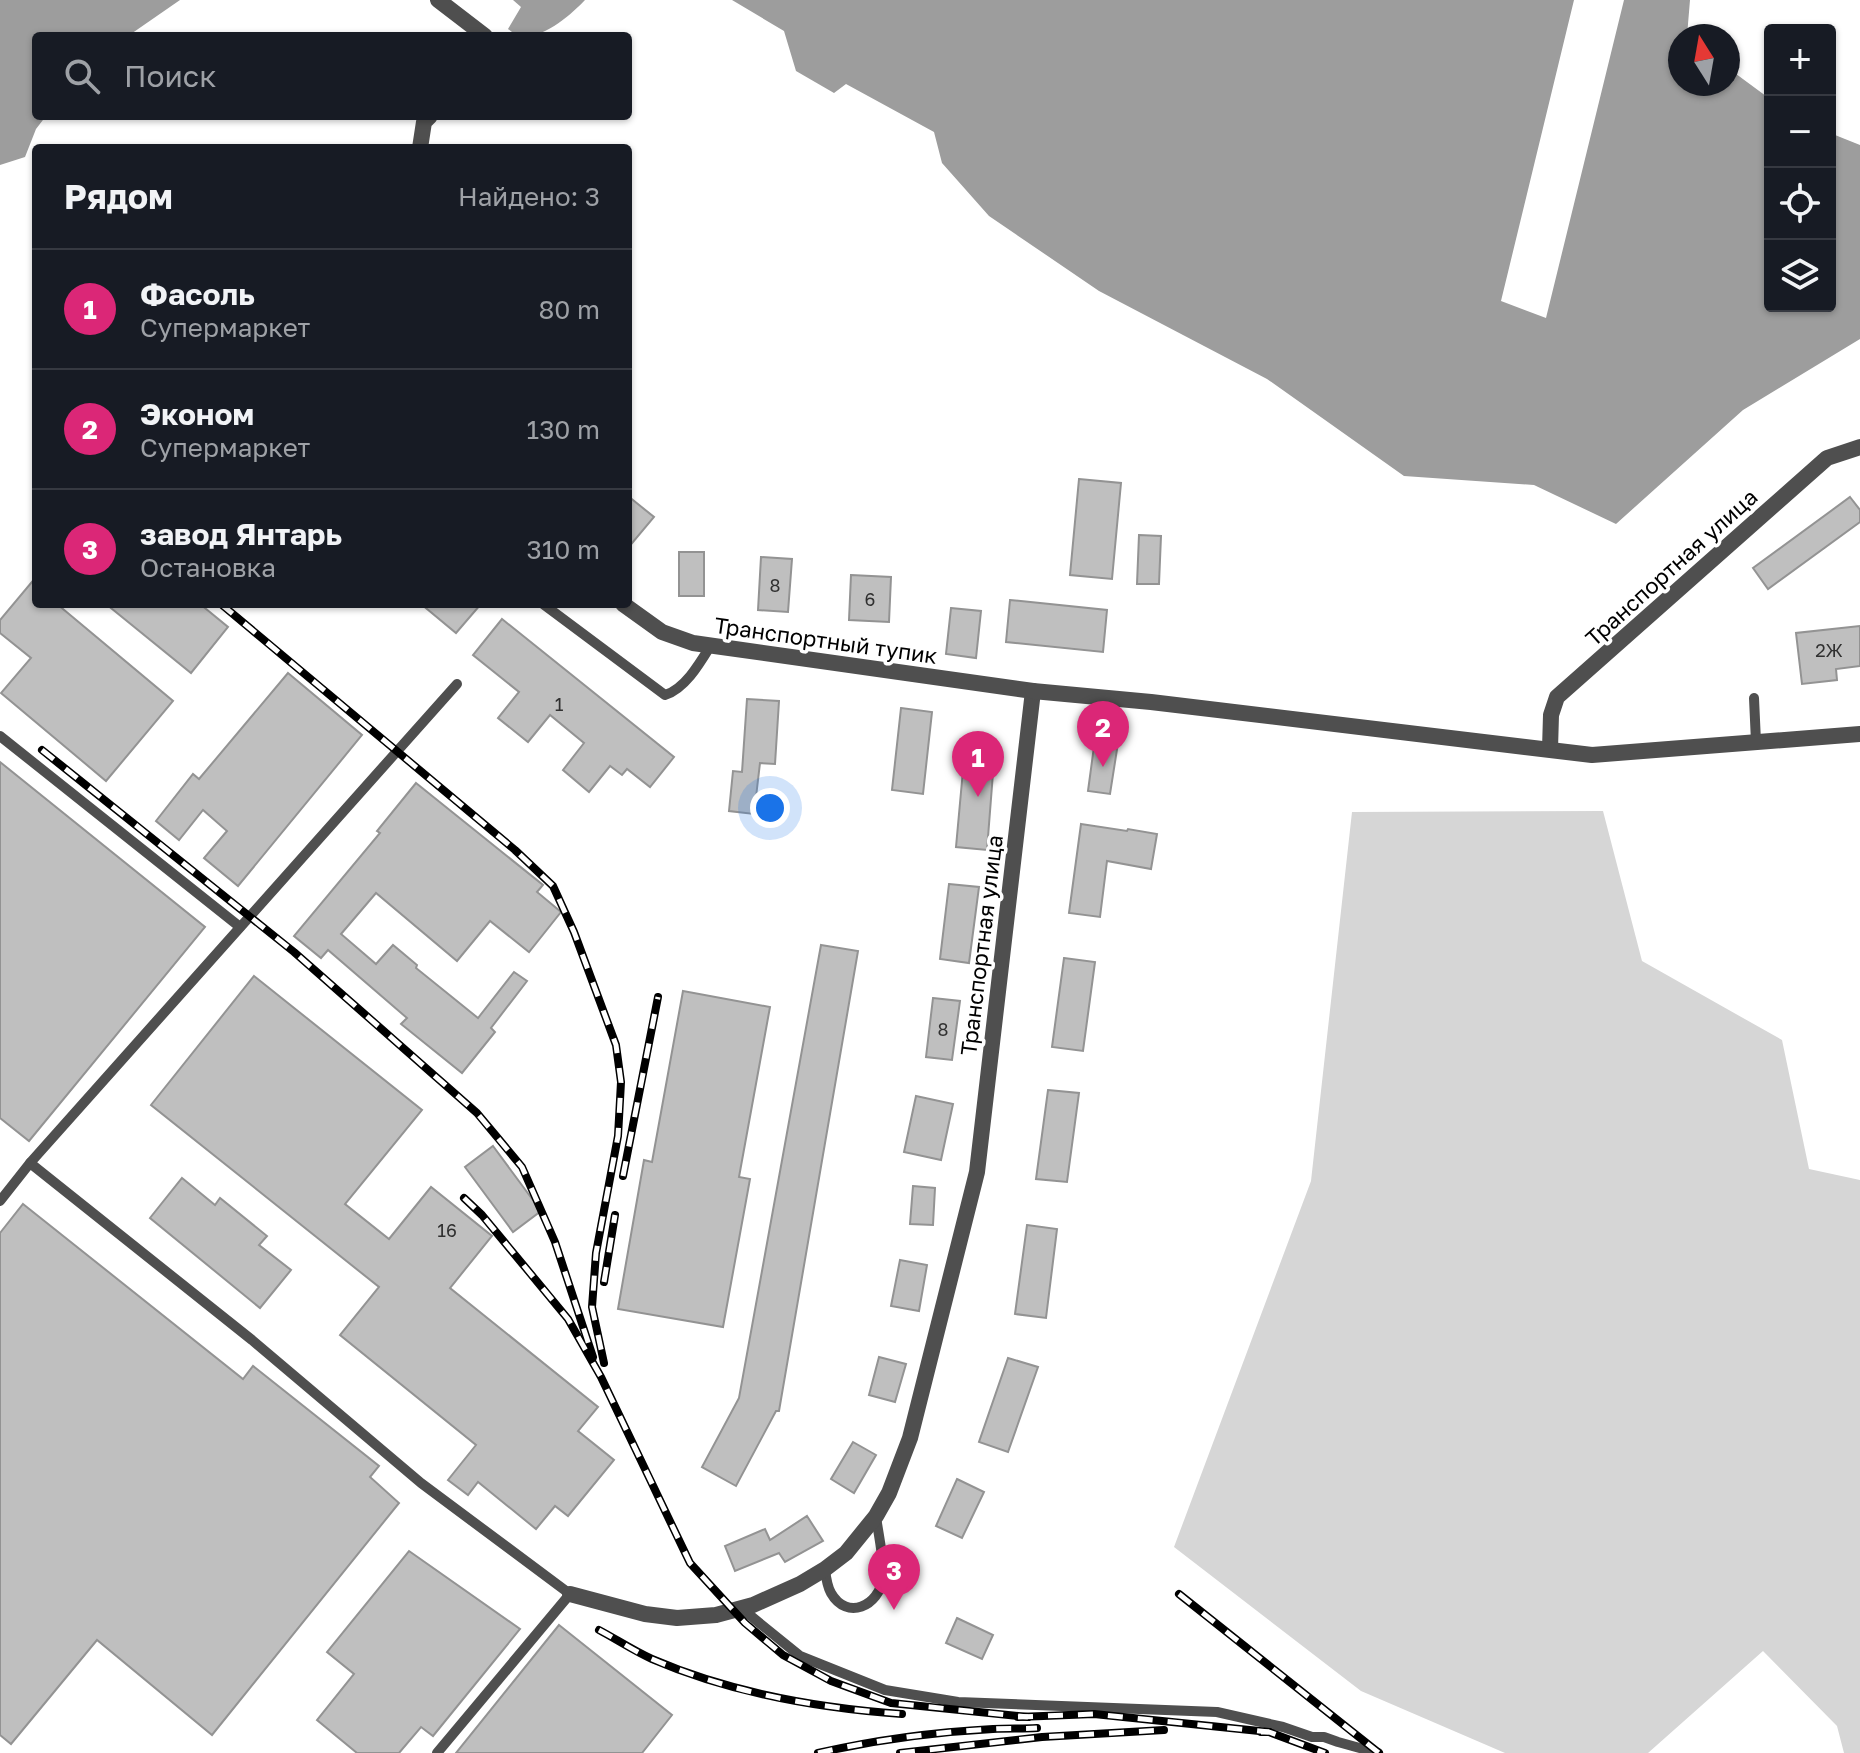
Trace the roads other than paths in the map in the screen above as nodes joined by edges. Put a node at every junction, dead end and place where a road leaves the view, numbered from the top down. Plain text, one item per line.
1 (438, 0) edge
2 (480, 32) edge
3 (426, 120) edge
4 (421, 144) edge
5 (1860, 447) edge
6 (548, 608) edge
7 (629, 608) edge
8 (711, 645) junction
9 (457, 684) dead end
10 (1033, 691) junction
11 (1754, 698) dead end
12 (1860, 734) edge
13 (0, 736) edge
14 (1756, 742) junction
15 (1550, 749) junction
16 (240, 927) junction
17 (30, 1163) junction
18 (0, 1201) edge
19 (876, 1516) junction
20 (825, 1569) junction
21 (570, 1594) junction
22 (741, 1608) junction
23 (437, 1753) edge
24 (1378, 1753) edge

1 - 2 street
3 - 4 street
5 - 15 street, Транспортная улица
6 - 8 lane
7 - 8 street, Транспортный тупик
8 - 10 street, Транспортный тупик
9 - 16 lane
10 - 15 street
10 - 19 street, Транспортная улица
11 - 14 lane
12 - 14 street
13 - 16 lane
14 - 15 street
16 - 17 lane
17 - 18 lane
17 - 21 lane
19 - 20 street, Транспортная улица
19 - 20 lane
20 - 22 street
21 - 22 street
21 - 23 lane
22 - 24 lane

